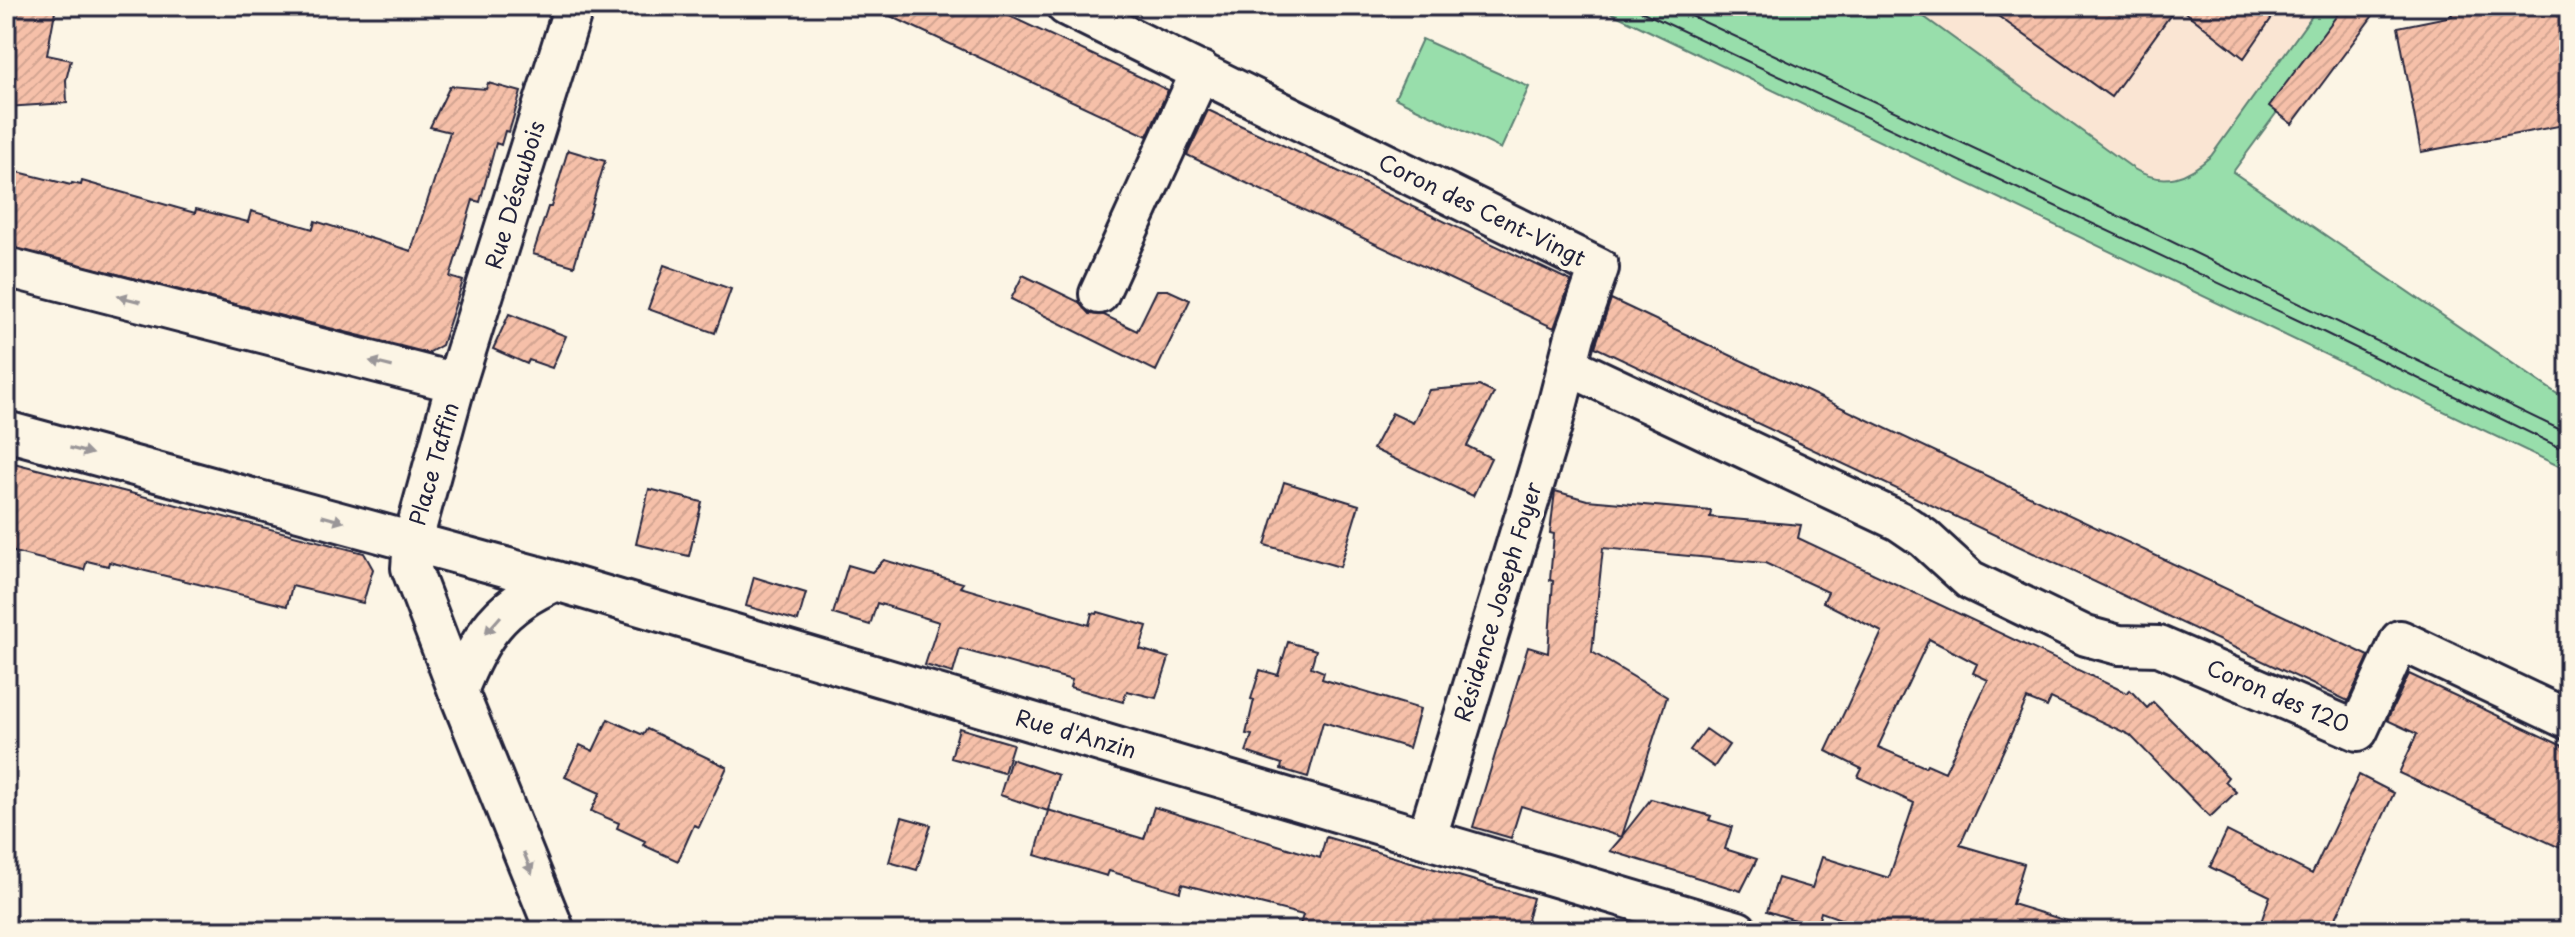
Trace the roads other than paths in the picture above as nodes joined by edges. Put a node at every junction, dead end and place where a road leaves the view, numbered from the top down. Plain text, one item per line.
1 (574, 6) edge
2 (1066, 6) edge
3 (1201, 71) junction
4 (6, 267) edge
5 (1099, 294) dead end
6 (1569, 366) junction
7 (456, 383) junction
8 (6, 431) edge
9 (413, 540) junction
10 (556, 581) junction
11 (458, 691) junction
12 (2569, 720) edge
13 (1427, 837) junction
14 (1679, 923) edge
15 (555, 931) edge
16 (1738, 931) edge

1 - 7 street, Rue Désaubois
2 - 3 street, Coron des Cent-Vingt
3 - 5 street
3 - 6 street, Coron des Cent-Vingt
7 -> 4 street, Place Taffin
6 - 12 street, Coron des 120
6 - 13 street, Résidence Joseph Foyer
7 - 9 street, Place Taffin
8 -> 9 street, Place Taffin
9 - 10 street, Rue d'Anzin
9 - 11 street
10 -> 11 street
10 - 13 street, Rue d'Anzin
11 -> 15 street
13 - 14 street, Rue d'Anzin
14 - 16 street, Rue d'Anzin

